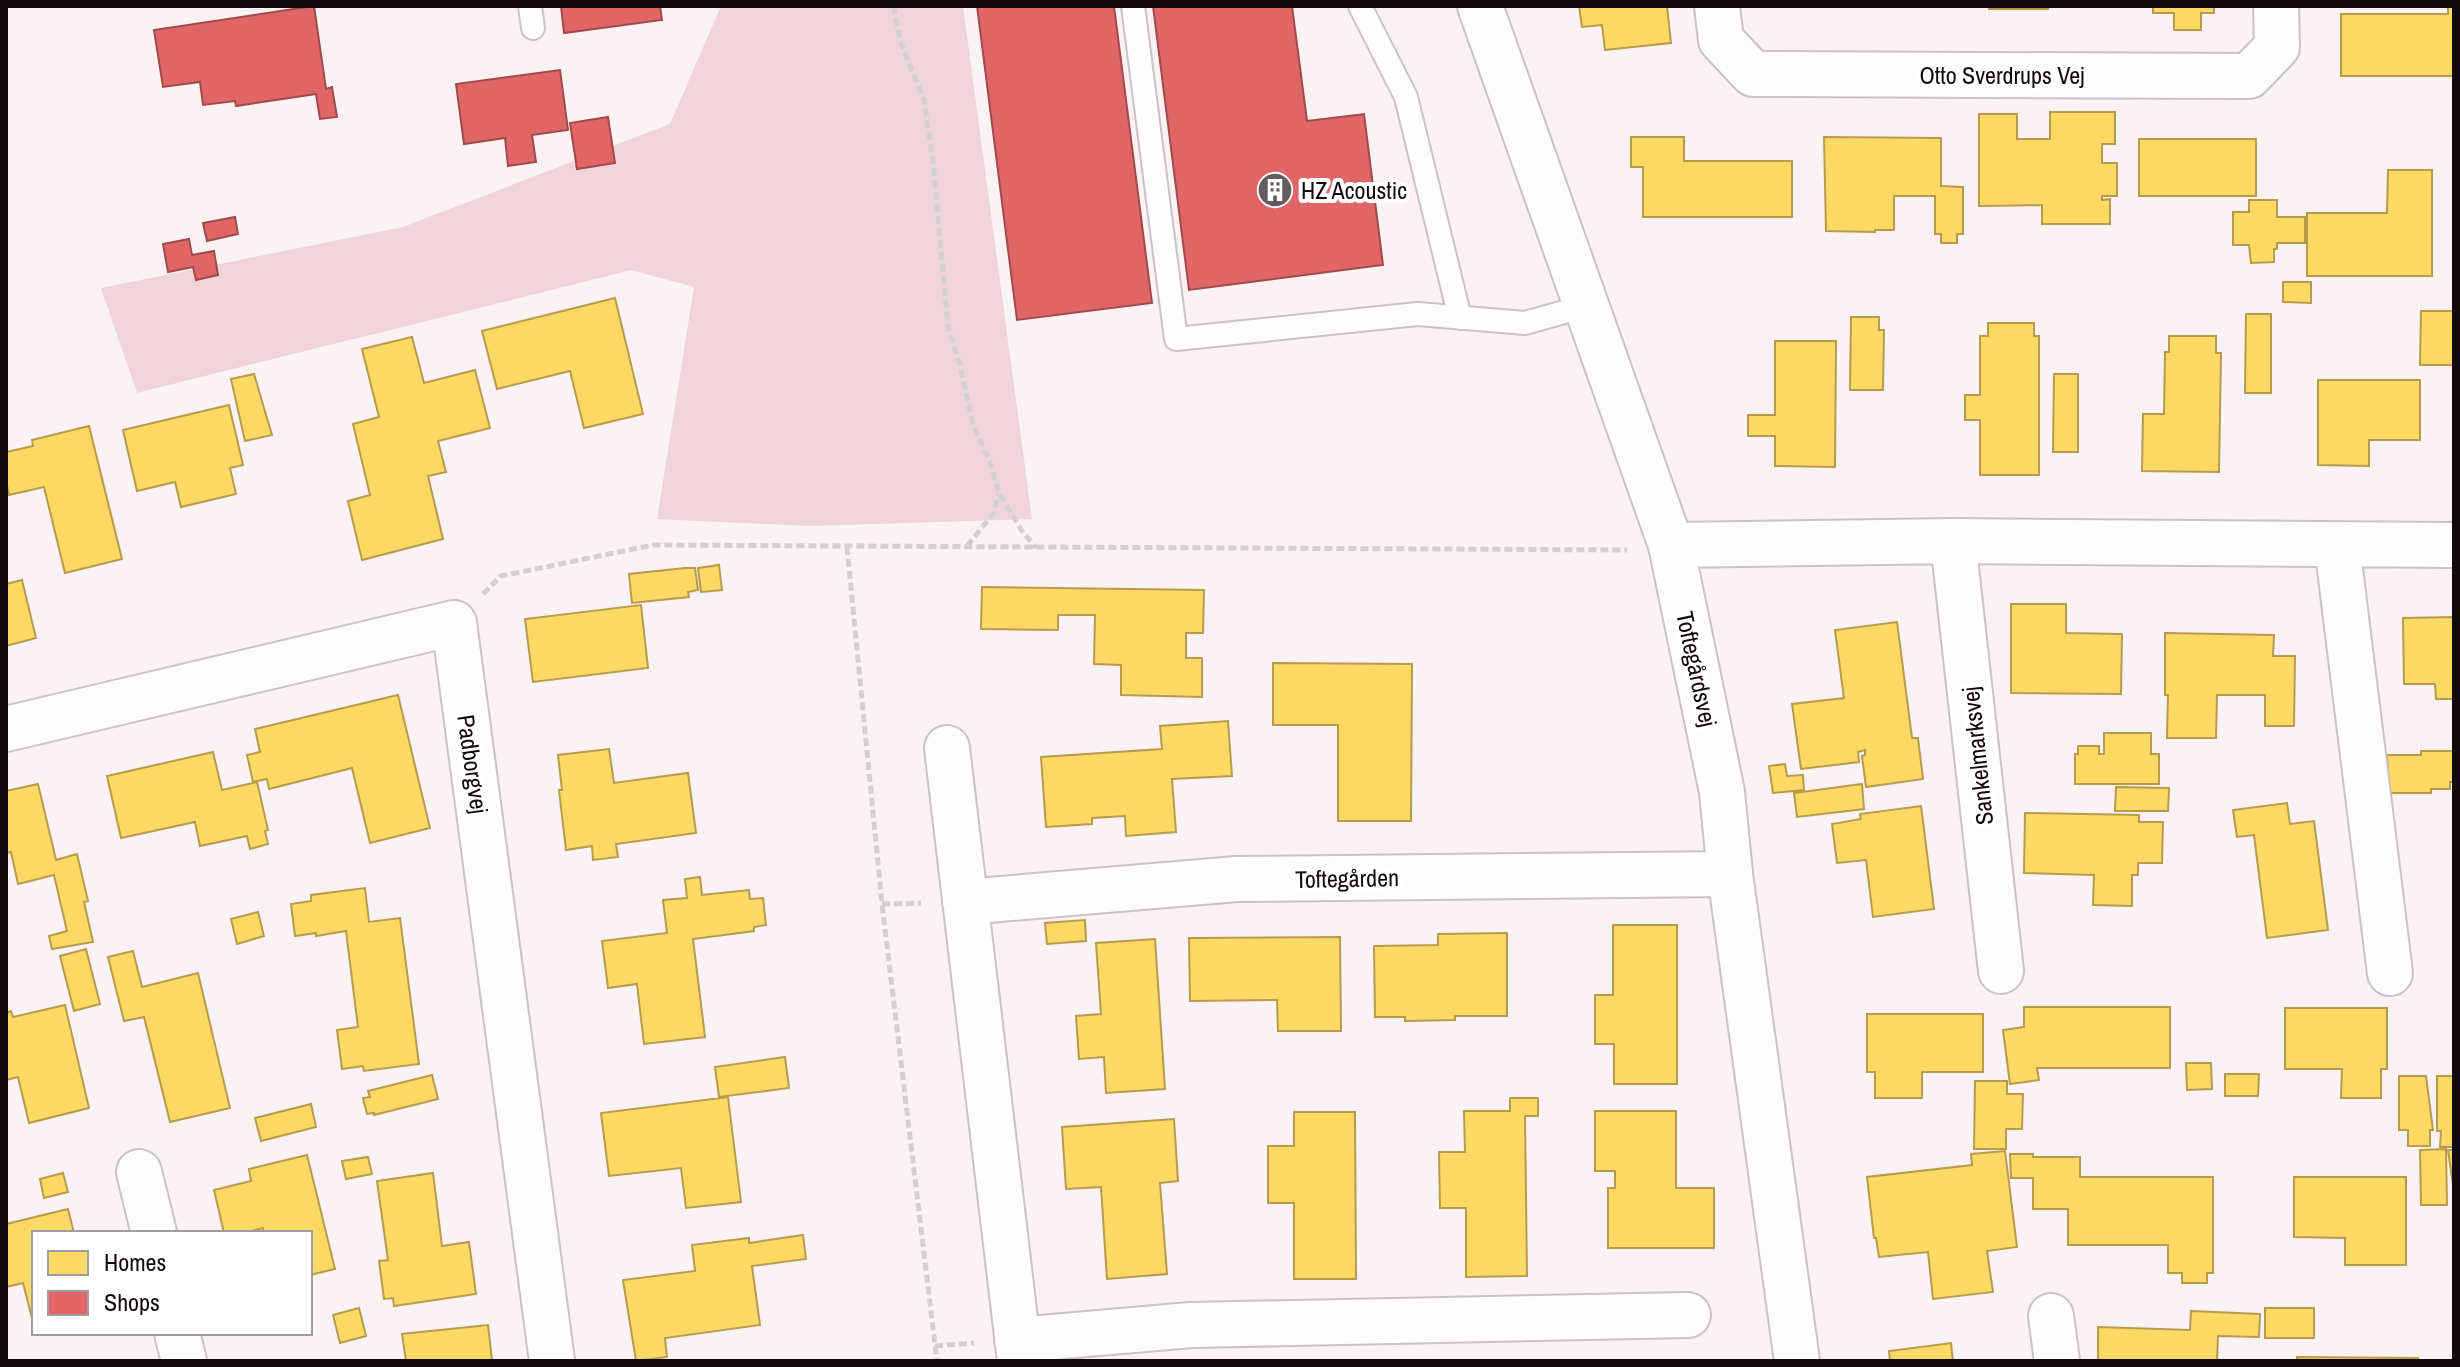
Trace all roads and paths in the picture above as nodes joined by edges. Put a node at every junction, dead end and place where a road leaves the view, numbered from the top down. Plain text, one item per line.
1 (894, 6) edge
2 (1133, 6) edge
3 (1360, 6) edge
4 (1480, 6) edge
5 (1717, 6) edge
6 (2276, 6) edge
7 (1586, 306) junction
8 (1460, 318) junction
9 (999, 493) junction
10 (1953, 541) junction
11 (1671, 545) junction
12 (2337, 545) junction
13 (2454, 545) edge
14 (847, 547) junction
15 (966, 547) junction
16 (1036, 548) junction
17 (454, 623) junction
18 (6, 729) edge
19 (947, 748) dead end
20 (1730, 874) junction
21 (965, 902) junction
22 (2001, 971) dead end
23 (2390, 973) dead end
24 (139, 1172) dead end
25 (154, 1231) edge
26 (1688, 1315) dead end
27 (2051, 1316) dead end
28 (178, 1335) edge
29 (1019, 1350) edge
30 (184, 1361) edge
31 (552, 1361) edge
32 (937, 1361) edge
33 (1797, 1361) edge
34 (2057, 1361) edge

1 - 9 path
2 - 8 lane
3 - 8 lane
4 - 7 street, Toftegårdsvej
5 - 6 street, Otto Sverdrups Vej
7 - 8 lane
7 - 11 street, Toftegårdsvej
9 - 15 path
9 - 16 path
10 - 11 street
10 - 12 street
10 - 22 street, Sankelmarksvej
11 - 16 path
11 - 20 street, Toftegårdsvej
12 - 13 street
12 - 23 street
14 - 15 path
14 - 17 path
14 - 32 path
15 - 16 path
17 - 18 street
17 - 31 street, Padborgvej
19 - 21 street
20 - 21 street, Toftegården
20 - 33 street, Toftegårdsvej
21 - 29 street
24 - 25 street
26 - 29 street
27 - 34 street
28 - 30 street

